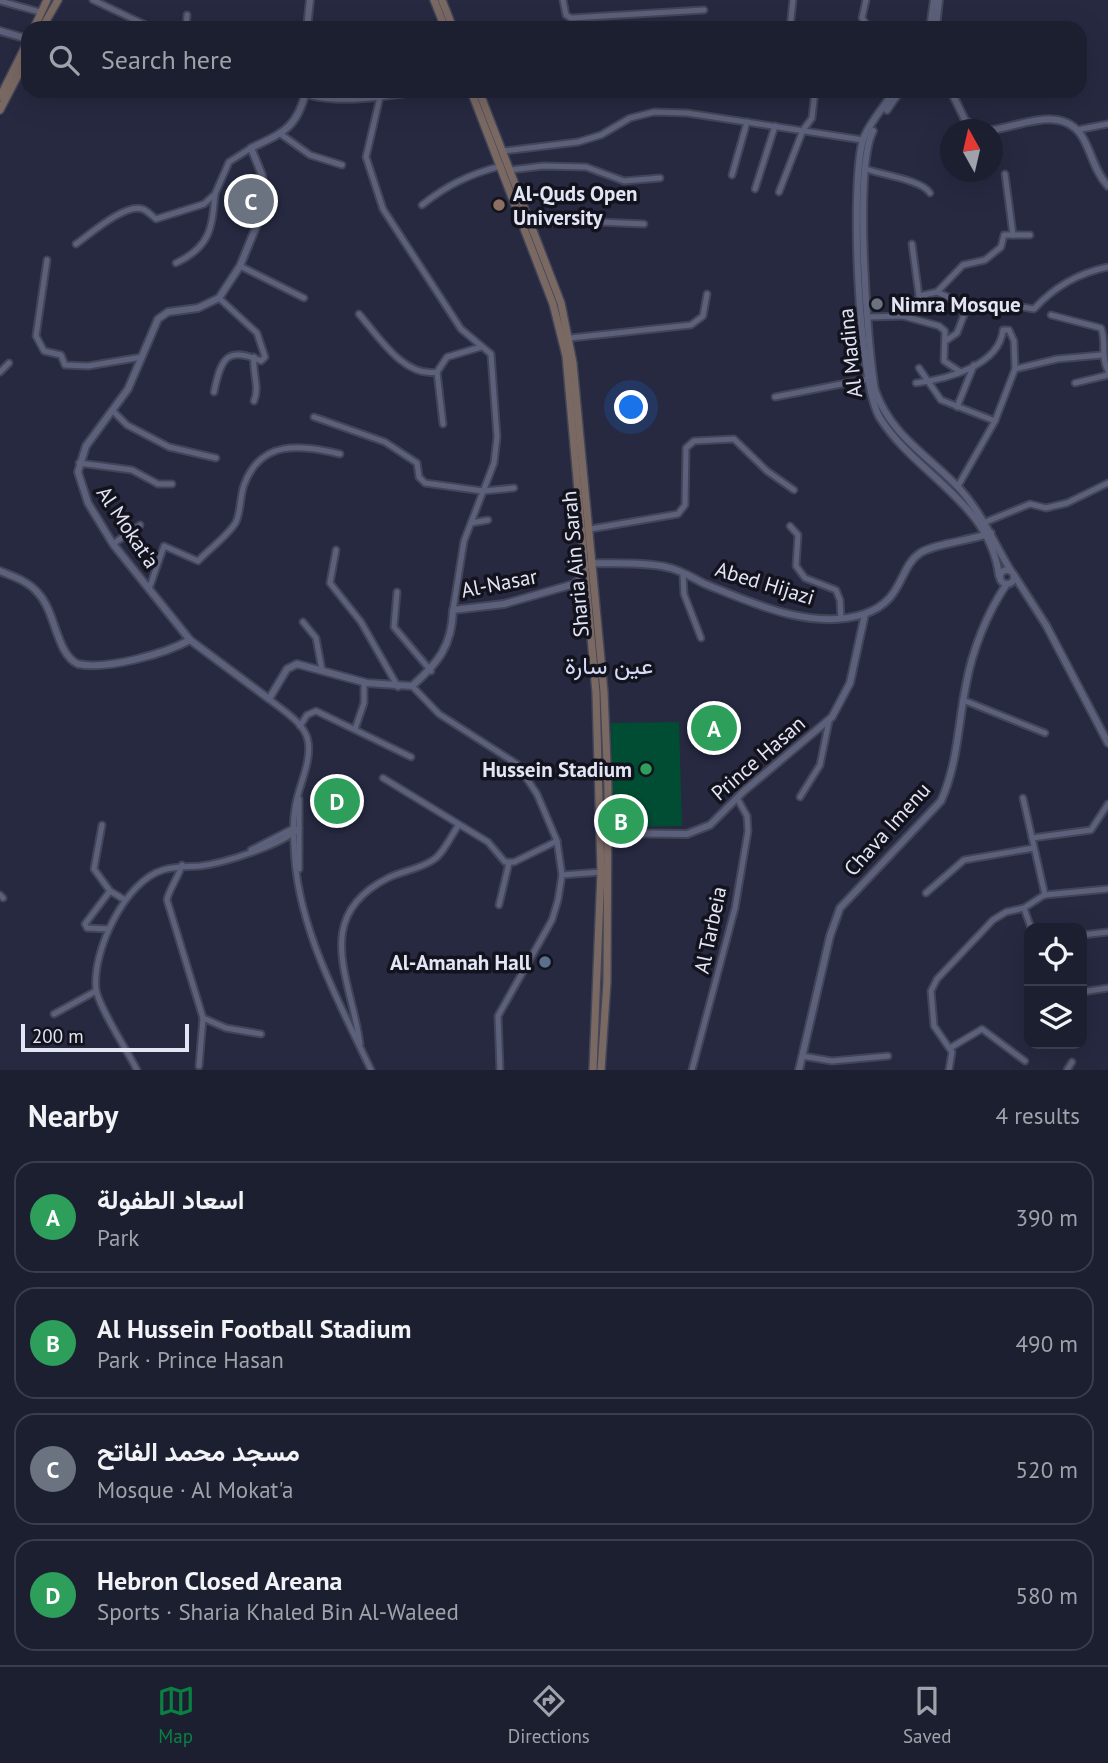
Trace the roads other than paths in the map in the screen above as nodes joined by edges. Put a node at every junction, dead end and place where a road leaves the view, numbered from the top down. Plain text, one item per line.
1 (47, 0) edge
2 (58, 0) edge
3 (93, 0) edge
4 (310, 0) edge
5 (434, 0) edge
6 (442, 0) edge
7 (563, 0) edge
8 (793, 0) edge
9 (866, 0) edge
10 (934, 0) edge
11 (939, 0) edge
12 (0, 1) edge
13 (704, 10) dead end
14 (40, 12) junction
15 (187, 15) dead end
16 (37, 21) edge
17 (46, 21) edge
18 (137, 21) edge
19 (187, 21) edge
20 (308, 21) edge
21 (442, 21) edge
22 (450, 21) edge
23 (791, 21) edge
24 (864, 21) edge
25 (931, 21) edge
26 (937, 21) edge
27 (0, 31) edge
28 (21, 38) edge
29 (21, 54) edge
30 (21, 70) edge
31 (0, 97) edge
32 (302, 98) edge
33 (342, 98) edge
34 (364, 98) edge
35 (380, 98) edge
36 (474, 98) edge
37 (481, 98) edge
38 (814, 98) edge
39 (889, 98) edge
40 (895, 98) edge
41 (954, 98) edge
42 (0, 110) edge
43 (965, 119) edge
44 (747, 122) junction
45 (1108, 124) edge
46 (775, 126) junction
47 (1003, 128) edge
48 (803, 130) junction
49 (1077, 130) junction
50 (282, 135) junction
51 (863, 139) junction
52 (251, 148) junction
53 (500, 152) junction
54 (342, 165) dead end
55 (500, 166) junction
56 (866, 169) junction
57 (510, 170) junction
58 (1005, 174) dead end
59 (732, 175) dead end
60 (660, 178) dead end
61 (1108, 186) edge
62 (755, 189) dead end
63 (779, 191) dead end
64 (930, 193) dead end
65 (215, 194) junction
66 (422, 205) dead end
67 (531, 224) junction
68 (643, 224) dead end
69 (1013, 235) junction
70 (1030, 235) dead end
71 (76, 244) dead end
72 (912, 244) dead end
73 (47, 260) dead end
74 (176, 262) dead end
75 (240, 266) junction
76 (1108, 267) edge
77 (937, 292) junction
78 (708, 294) dead end
79 (919, 296) junction
80 (219, 298) junction
81 (304, 298) dead end
82 (359, 314) dead end
83 (964, 315) dead end
84 (1051, 315) dead end
85 (903, 316) junction
86 (869, 317) junction
87 (570, 338) junction
88 (947, 340) junction
89 (481, 346) junction
90 (1102, 355) junction
91 (142, 357) junction
92 (254, 358) junction
93 (9, 363) dead end
94 (974, 365) junction
95 (919, 368) dead end
96 (1015, 369) junction
97 (959, 371) junction
98 (0, 372) edge
99 (438, 372) junction
100 (1108, 373) edge
101 (867, 379) junction
102 (928, 381) junction
103 (916, 383) dead end
104 (1074, 383) dead end
105 (214, 392) dead end
106 (775, 397) dead end
107 (254, 401) dead end
108 (957, 407) junction
109 (113, 411) junction
110 (314, 417) dead end
111 (995, 421) junction
112 (443, 424) dead end
113 (340, 454) dead end
114 (216, 458) dead end
115 (79, 463) junction
116 (1108, 483) edge
117 (172, 484) dead end
118 (958, 486) junction
119 (513, 488) dead end
120 (794, 490) dead end
121 (483, 491) junction
122 (488, 520) dead end
123 (471, 523) junction
124 (982, 523) junction
125 (140, 525) dead end
126 (790, 526) dead end
127 (590, 529) junction
128 (989, 534) junction
129 (114, 544) junction
130 (336, 550) dead end
131 (592, 563) junction
132 (583, 568) junction
133 (0, 571) edge
134 (1012, 573) junction
135 (683, 574) junction
136 (999, 577) junction
137 (1008, 584) junction
138 (149, 589) junction
139 (397, 592) dead end
140 (1027, 592) junction
141 (993, 607) junction
142 (453, 610) junction
143 (865, 614) junction
144 (841, 618) junction
145 (303, 622) dead end
146 (701, 638) dead end
147 (190, 640) junction
148 (322, 670) junction
149 (431, 671) junction
150 (364, 683) junction
151 (412, 686) junction
152 (398, 687) junction
153 (269, 699) junction
154 (963, 700) junction
155 (829, 721) junction
156 (300, 726) junction
157 (355, 729) junction
158 (1045, 733) dead end
159 (1108, 743) edge
160 (411, 757) dead end
161 (383, 778) dead end
162 (800, 797) dead end
163 (737, 798) junction
164 (1023, 798) dead end
165 (1108, 804) edge
166 (102, 825) dead end
167 (458, 826) junction
168 (295, 830) junction
169 (605, 833) junction
170 (1031, 838) junction
171 (557, 841) junction
172 (1034, 848) junction
173 (509, 863) junction
174 (182, 865) junction
175 (601, 872) junction
176 (562, 875) junction
177 (1108, 888) edge
178 (110, 891) junction
179 (926, 893) dead end
180 (1045, 895) junction
181 (125, 900) junction
182 (499, 905) dead end
183 (1024, 908) junction
184 (1029, 923) edge
185 (109, 929) junction
186 (1108, 932) edge
187 (1087, 934) edge
188 (1108, 988) edge
189 (96, 991) junction
190 (1087, 991) edge
191 (54, 1014) dead end
192 (203, 1018) junction
193 (261, 1034) dead end
194 (360, 1047) junction
195 (950, 1048) junction
196 (802, 1056) junction
197 (888, 1056) dead end
198 (1025, 1061) dead end
199 (1072, 1062) dead end
200 (199, 1066) dead end
201 (137, 1070) edge
202 (371, 1070) edge
203 (500, 1070) edge
204 (593, 1070) edge
205 (601, 1070) edge
206 (692, 1070) edge
207 (799, 1070) edge
208 (949, 1070) edge
209 (1067, 1070) edge

1 - 14 main road
2 - 17 main road
3 - 18 street
4 - 20 street
5 - 21 main road
6 - 22 main road
7 - 13 street
8 - 23 street
9 - 24 street
10 - 25 street
11 - 26 street
12 - 14 street
14 - 16 main road
15 - 19 street
27 - 28 street
29 - 31 main road
30 - 42 main road
32 - 50 street
33 - 34 street
35 - 89 street
36 - 53 main road
37 - 53 main road
38 - 48 street
39 - 51 street, Al Madina
40 - 56 street, Al Madina
41 - 43 street
44 - 46 street
44 - 53 street
44 - 59 street
45 - 49 street
46 - 48 street
46 - 62 street
47 - 49 street
48 - 51 street
48 - 63 street
49 - 61 street
50 - 52 street
50 - 54 street
51 - 101 street, Al Madina
52 - 65 street
52 - 75 street
53 - 55 main road, Sharia Ain Sarah
53 - 57 main road, Sharia Ain Sarah
55 - 66 street
55 - 132 main road, Sharia Ain Sarah
56 - 64 street
56 - 86 street, Al Madina
57 - 60 street
57 - 67 main road, Sharia Ain Sarah
58 - 69 street
65 - 71 street
65 - 74 street
67 - 68 street
67 - 87 main road, Sharia Ain Sarah
69 - 70 street
69 - 77 street
72 - 79 street
73 - 91 street
75 - 80 street
75 - 81 street
76 - 77 street
77 - 79 street
78 - 87 street
79 - 85 street
80 - 91 street
80 - 92 street
82 - 99 street
83 - 88 street
84 - 90 street
85 - 86 street
85 - 88 street
86 - 118 street, Al Madina
87 - 127 main road, Sharia Ain Sarah
88 - 97 street
89 - 99 street
89 - 121 street
90 - 96 street
90 - 100 street
91 - 109 street
92 - 105 street
92 - 107 street
93 - 98 street
94 - 96 street
94 - 97 street
94 - 108 street
95 - 102 street
96 - 111 street
97 - 102 street
99 - 112 street
100 - 104 street
101 - 106 street
101 - 124 street, Al Madina
102 - 103 street
102 - 108 street
108 - 111 street
109 - 114 street
109 - 115 street
110 - 121 street
111 - 118 street
113 - 138 street
115 - 117 street
115 - 129 street, Al Mokat'a
116 - 124 street
118 - 124 street, Al Madina
119 - 121 street
120 - 127 street
121 - 123 street
122 - 123 street
123 - 142 street
124 - 128 street, Al Madina
125 - 129 street
126 - 144 street
127 - 131 main road, Sharia Ain Sarah
128 - 134 street, Al Madina
128 - 136 street, Al Madina
128 - 143 street, Abed Hijazi
129 - 138 street, Al Mokat'a
130 - 152 street
131 - 132 street
131 - 135 street, Abed Hijazi
131 - 169 main road, Sharia Ain Sarah
132 - 142 street, Al-Nasar
132 - 169 main road, Sharia Ain Sarah
133 - 147 street
134 - 136 street
134 - 137 street
134 - 140 street, Al Madina
135 - 144 street, Abed Hijazi
135 - 146 street
136 - 137 street
136 - 141 street
137 - 140 street
137 - 141 street
138 - 147 street, Al Mokat'a
139 - 149 street
140 - 159 street, Al Madina
141 - 154 street, Chava Imenu
142 - 149 street
143 - 144 street, Abed Hijazi
143 - 155 street, Prince Hasan
145 - 148 street
147 - 153 street, Al Mokat'a
148 - 150 street
148 - 153 street
149 - 151 street
150 - 152 street
150 - 157 street
151 - 152 street
151 - 171 street
153 - 156 street
154 - 158 street
154 - 196 street, Chava Imenu
155 - 162 street
155 - 163 street, Prince Hasan
156 - 157 street
156 - 168 street
157 - 160 street
161 - 167 street
163 - 169 street, Prince Hasan
163 - 206 street, Al Tarbeia
164 - 170 street
165 - 170 street
166 - 178 street
167 - 173 street
167 - 194 street
168 - 174 street
168 - 194 street
169 - 175 main road, Sharia Ain Sarah
169 - 205 main road, Sharia Ain Sarah
170 - 172 street
171 - 173 street
171 - 176 street
172 - 179 street
172 - 180 street
173 - 182 street
174 - 181 street
174 - 192 street
175 - 176 street
175 - 204 main road, Sharia Ain Sarah
176 - 203 street
177 - 180 street
178 - 181 street
178 - 185 street
180 - 183 street
181 - 185 street
183 - 184 street
183 - 195 street
185 - 189 street
186 - 187 street
188 - 190 street
189 - 191 street
189 - 201 street
192 - 193 street
192 - 200 street
194 - 202 street
195 - 198 street
195 - 208 street
196 - 197 street
196 - 207 street, Chava Imenu
199 - 209 street

